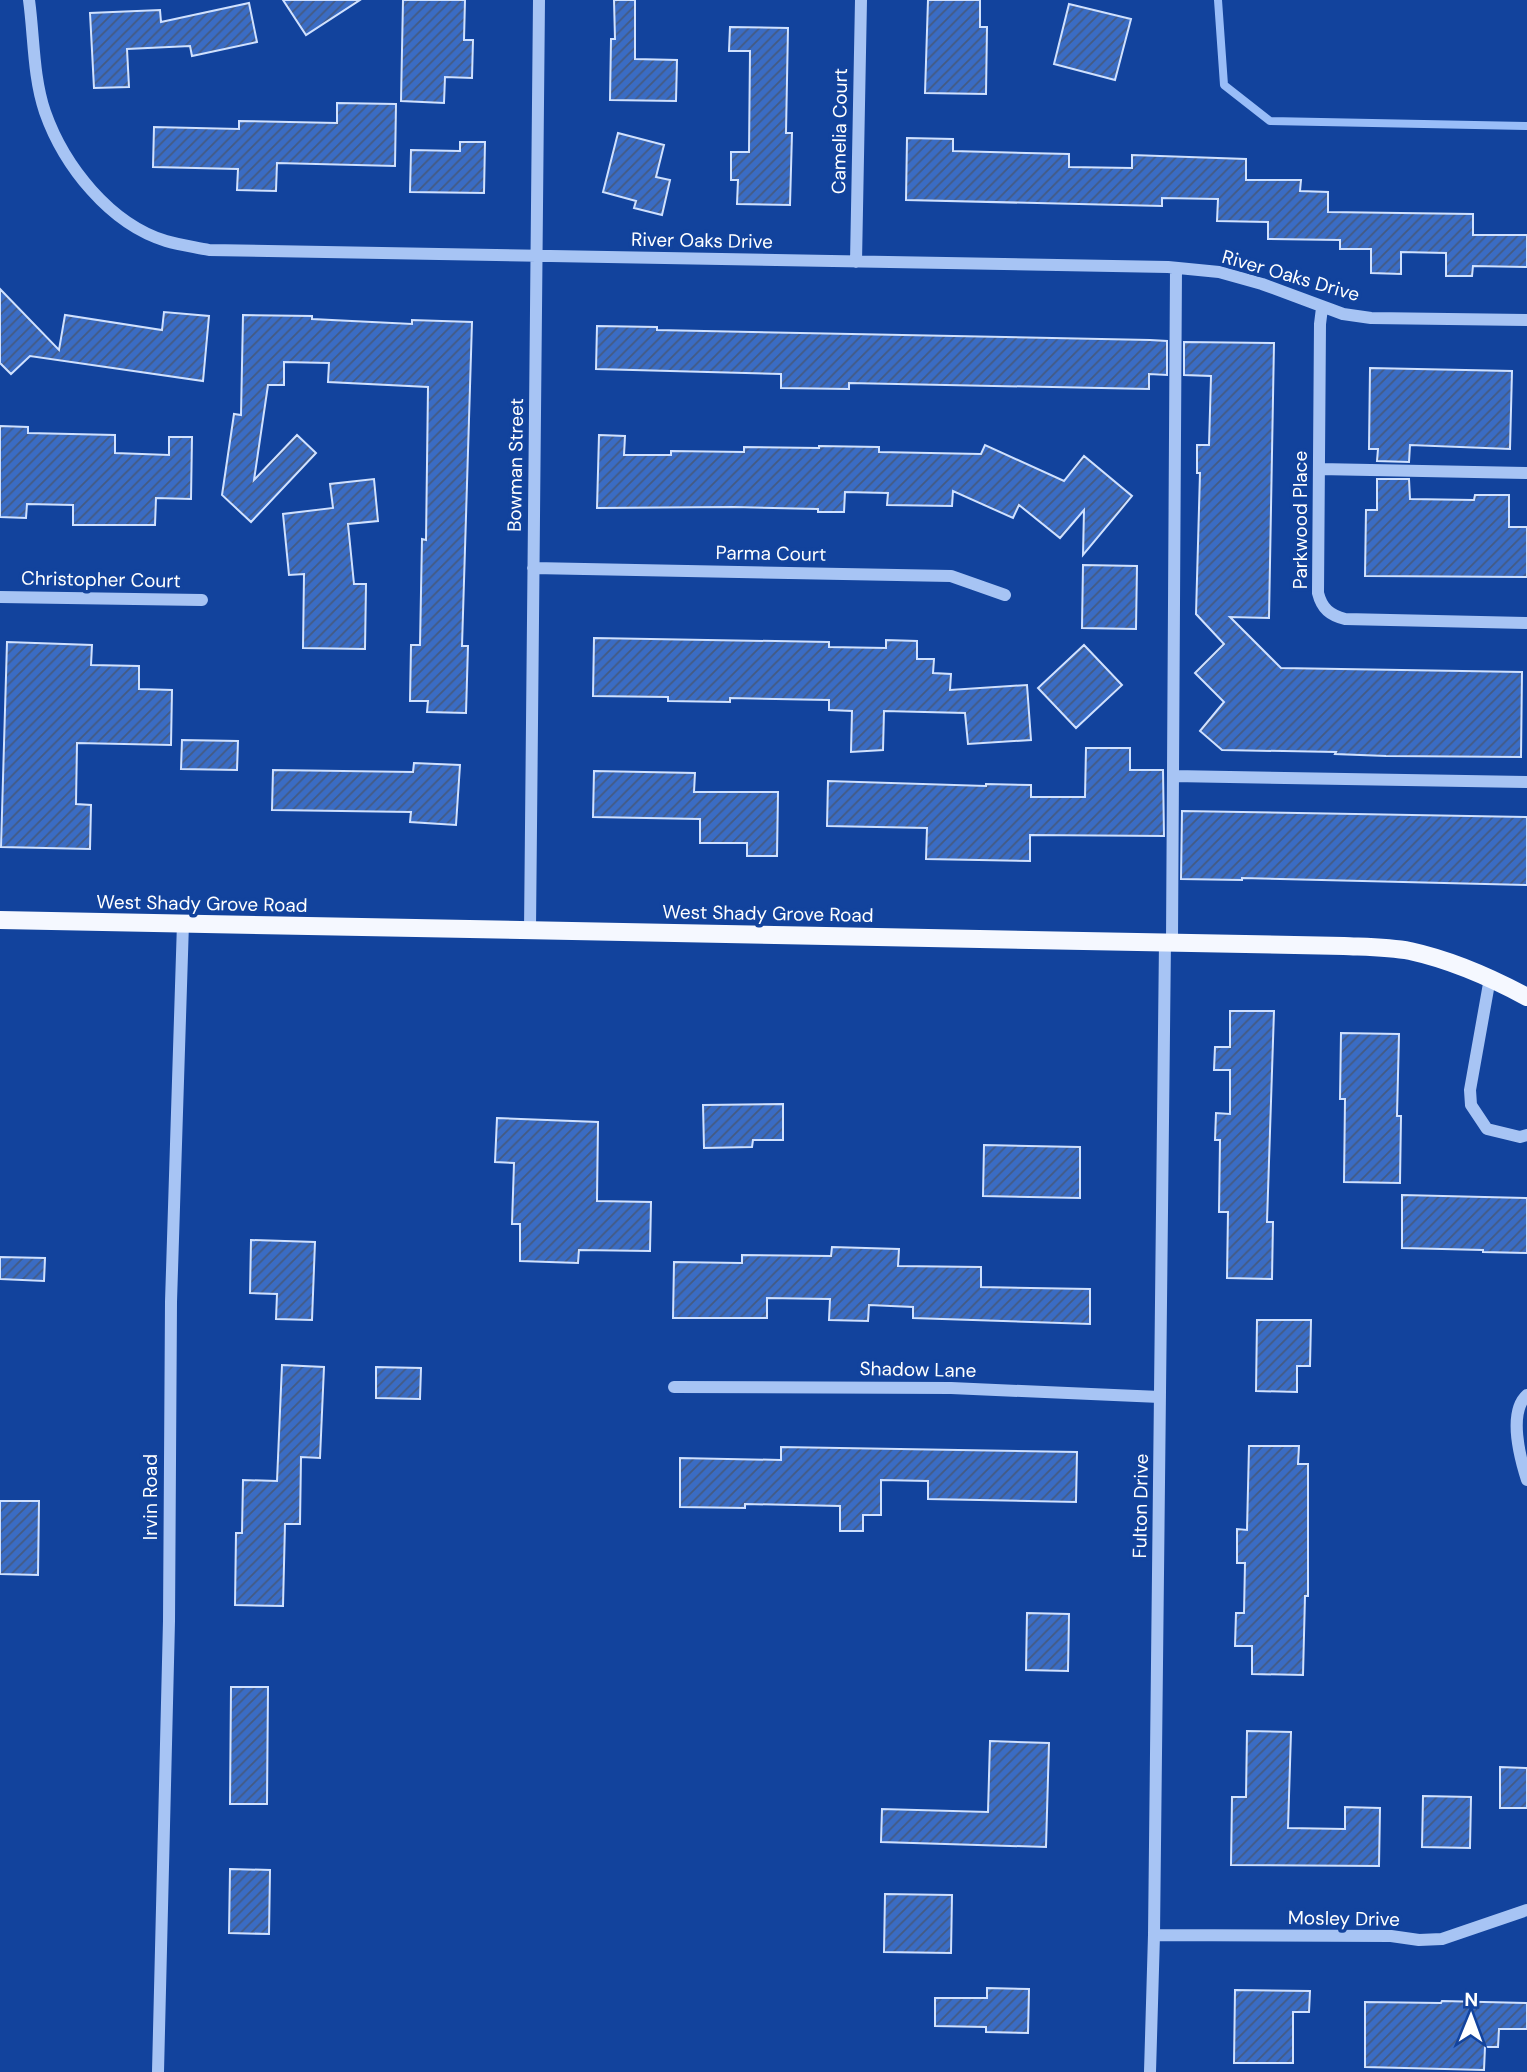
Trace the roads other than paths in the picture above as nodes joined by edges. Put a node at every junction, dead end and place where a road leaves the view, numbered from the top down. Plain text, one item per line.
1 (29, 0) edge
2 (539, 0) edge
3 (861, 0) edge
4 (537, 256) junction
5 (856, 262) junction
6 (1176, 268) junction
7 (1322, 308) junction
8 (1527, 320) edge
9 (1319, 469) junction
10 (1527, 473) edge
11 (533, 568) junction
12 (1005, 594) dead end
13 (0, 597) edge
14 (202, 600) dead end
15 (1527, 623) edge
16 (1173, 776) junction
17 (1527, 782) edge
18 (0, 920) edge
19 (183, 923) junction
20 (530, 930) junction
21 (1168, 941) junction
22 (1490, 978) junction
23 (1526, 996) edge
24 (1527, 1135) edge
25 (674, 1387) dead end
26 (1527, 1395) edge
27 (1160, 1397) junction
28 (1527, 1479) edge
29 (1527, 1910) edge
30 (1154, 1935) junction
31 (158, 2072) edge
32 (1150, 2072) edge

1 - 4 street, River Oaks Drive
2 - 4 street, Bowman Street
3 - 5 street, Camelia Court
4 - 5 street, River Oaks Drive
4 - 11 street, Bowman Street
5 - 6 street, River Oaks Drive
6 - 7 street, River Oaks Drive
6 - 16 street, Fulton Drive
7 - 8 street, River Oaks Drive
7 - 9 street, Parkwood Place
9 - 10 street
9 - 15 street, Parkwood Place
11 - 12 street, Parma Court
11 - 20 street, Bowman Street
13 - 14 street, Christopher Court
16 - 17 street
16 - 21 street, Fulton Drive
18 - 19 main road, West Shady Grove Road
19 - 20 main road, West Shady Grove Road
19 - 31 street, Irvin Road
20 - 21 main road, West Shady Grove Road
21 - 22 main road, West Shady Grove Road
21 - 27 street, Fulton Drive
22 - 23 main road, West Shady Grove Road
22 - 24 street
25 - 27 street, Shadow Lane
26 - 28 street
27 - 30 street, Fulton Drive
29 - 30 street, Mosley Drive
30 - 32 street, Fulton Drive

